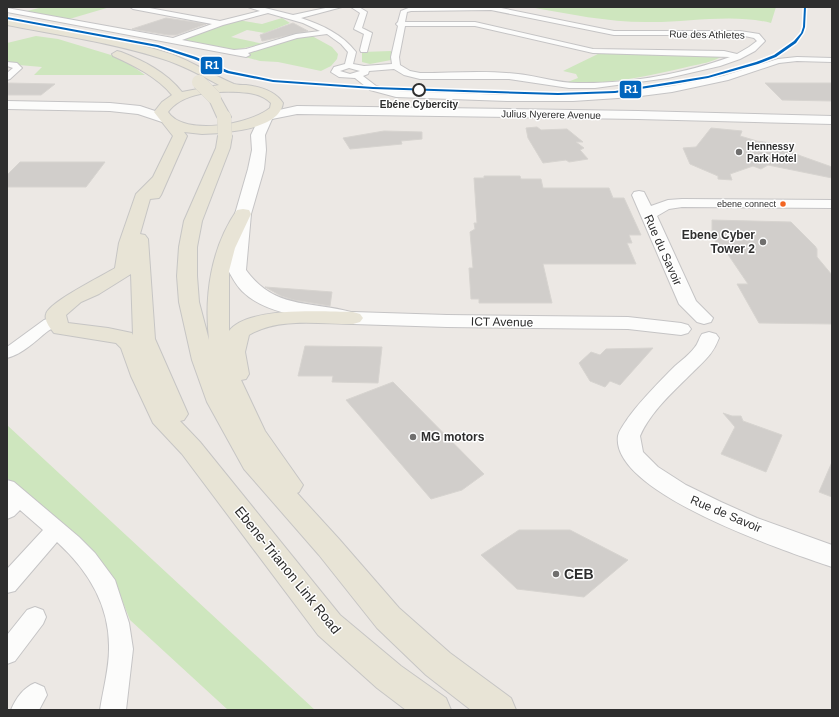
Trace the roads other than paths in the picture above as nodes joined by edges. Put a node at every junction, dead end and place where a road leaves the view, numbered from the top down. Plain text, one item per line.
1 (133, 7) edge
2 (251, 7) edge
3 (354, 7) edge
4 (332, 8) edge
5 (7, 10) edge
6 (268, 10) junction
7 (294, 17) junction
8 (10, 23) edge
9 (220, 23) junction
10 (400, 24) junction
11 (328, 32) junction
12 (80, 37) junction
13 (175, 40) junction
14 (364, 50) dead end
15 (237, 52) junction
16 (246, 55) dead end
17 (740, 56) junction
18 (832, 60) edge
19 (7, 64) edge
20 (349, 66) junction
21 (396, 66) junction
22 (363, 69) junction
23 (356, 75) junction
24 (7, 77) edge
25 (530, 79) junction
26 (233, 88) junction
27 (526, 89) dead end
28 (176, 98) junction
29 (273, 98) junction
30 (7, 105) edge
31 (110, 107) junction
32 (832, 115) edge
33 (268, 116) junction
34 (832, 120) edge
35 (166, 121) junction
36 (157, 182) junction
37 (682, 203) junction
38 (832, 204) edge
39 (243, 214) junction
40 (648, 216) junction
41 (353, 318) junction
42 (56, 320) junction
43 (691, 323) junction
44 (7, 353) edge
45 (254, 435) junction
46 (190, 448) junction
47 (11, 499) edge
48 (56, 529) junction
49 (329, 547) junction
50 (832, 556) edge
51 (7, 584) edge
52 (35, 616) dead end
53 (7, 653) edge
54 (113, 710) edge
55 (434, 710) edge
56 (499, 710) edge

1 - 9 street
2 - 6 street
3 - 14 street
4 - 7 street
5 - 13 street
6 - 7 street
6 - 9 street
7 - 11 street
8 - 12 main road
8 - 28 main road
9 - 13 street
10 - 17 street
10 - 17 street, Rue des Athletes
10 - 21 street, Rue des Athletes
11 - 15 street
11 - 20 street
12 - 26 main road
12 - 49 main road, bridge
13 - 15 street
15 - 16 street
17 - 25 street, Rue des Athletes
18 - 23 street
19 - 24 street
20 - 22 street
20 - 23 street
21 - 22 street, Rue des Athletes
21 - 25 street, Rue des Athletes
22 - 23 street
25 - 27 street
26 - 28 main road, Julius Nyerere Avenue
26 - 29 main road, Julius Nyerere Avenue
28 - 31 main road, Julius Nyerere Avenue
28 - 35 main road
29 - 32 main road, Julius Nyerere Avenue
29 - 33 main road
30 - 31 main road, Julius Nyerere Avenue
31 - 35 main road, Julius Nyerere Avenue
33 - 34 main road, Julius Nyerere Avenue
33 - 35 main road, Julius Nyerere Avenue
33 - 39 main road
35 - 36 main road
36 - 42 main road
36 - 46 main road
37 - 38 street
37 - 40 street
37 - 40 street, Rue du Savoir
39 - 41 main road
39 - 45 main road
40 - 43 street, Rue du Savoir
41 - 43 street, ICT Avenue
41 - 45 main road
42 - 44 street
42 - 46 main road
43 - 50 street, Rue de Savoir
45 - 49 main road
46 - 55 main road, Ebene-Trianon Link Road
47 - 48 street
48 - 51 street
48 - 54 street
49 - 56 main road
52 - 53 street

